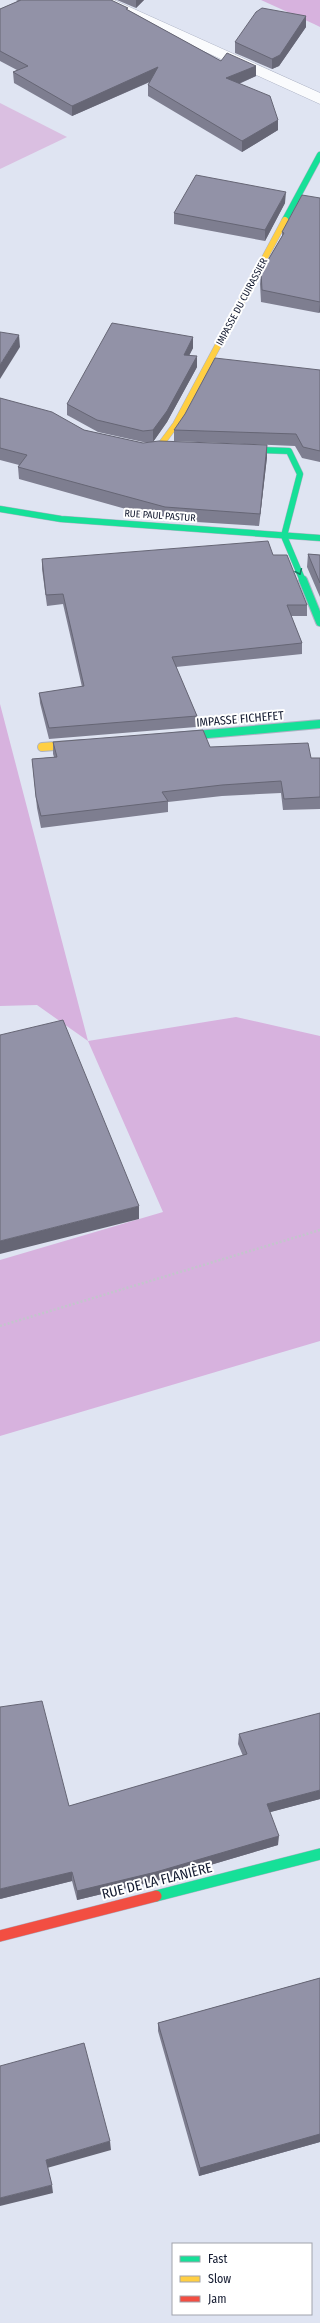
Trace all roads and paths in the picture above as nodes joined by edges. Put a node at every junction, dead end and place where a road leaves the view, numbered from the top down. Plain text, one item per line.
1 (103, 0) edge
2 (320, 100) edge
3 (320, 155) edge
4 (159, 447) junction
5 (175, 447) edge
6 (149, 448) edge
7 (228, 449) edge
8 (0, 509) edge
9 (284, 536) junction
10 (320, 538) edge
11 (320, 622) edge
12 (320, 724) edge
13 (161, 738) edge
14 (90, 744) edge
15 (42, 748) dead end
16 (320, 1230) edge
17 (0, 1326) edge
18 (320, 1854) edge
19 (0, 1936) edge

1 - 2 street
3 - 4 street, IMPASSE DU CUIRASSIER
4 - 5 street
4 - 6 street
7 - 9 street
8 - 9 street, RUE PAUL PASTUR
9 - 10 street, RUE PAUL PASTUR
9 -> 11 street
12 - 13 street, IMPASSE FICHEFET
14 - 15 street
16 - 17 path
18 - 19 street, RUE DE LA FLANIÈRE

